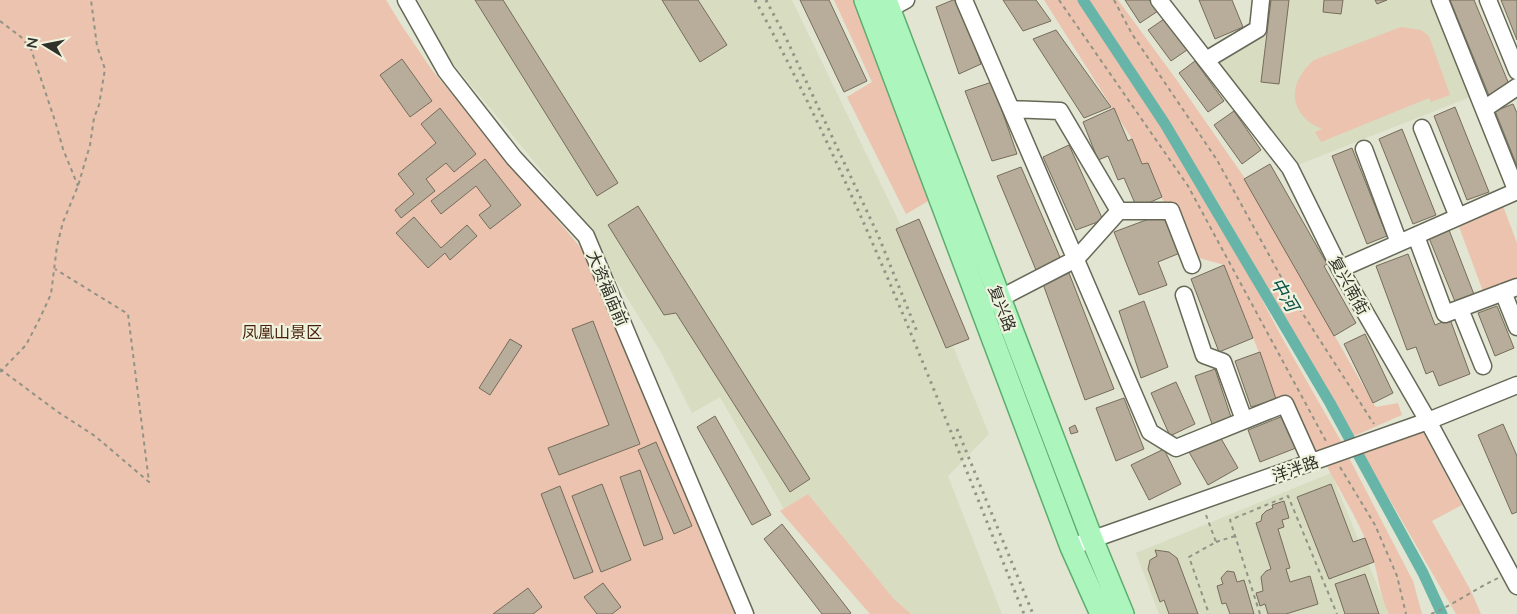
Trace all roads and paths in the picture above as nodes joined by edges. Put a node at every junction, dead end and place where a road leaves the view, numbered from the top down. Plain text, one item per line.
1 (92, 0) edge
2 (406, 0) edge
3 (964, 0) edge
4 (1059, 0) edge
5 (1114, 0) edge
6 (1159, 0) edge
7 (1440, 0) edge
8 (1488, 0) edge
9 (884, 5) edge
10 (1257, 5) edge
11 (0, 21) edge
12 (1206, 60) junction
13 (1517, 71) edge
14 (1515, 93) edge
15 (1011, 109) junction
16 (1484, 109) junction
17 (1422, 128) dead end
18 (1364, 149) dead end
19 (78, 186) junction
20 (1517, 192) edge
21 (1119, 211) junction
22 (1458, 217) junction
23 (1416, 236) junction
24 (1399, 243) junction
25 (1076, 259) junction
26 (1192, 265) dead end
27 (55, 269) junction
28 (1340, 269) junction
29 (1510, 290) edge
30 (1184, 295) dead end
31 (991, 304) junction
32 (1460, 309) junction
33 (1517, 327) edge
34 (1483, 366) dead end
35 (1, 370) edge
36 (1517, 385) edge
37 (1244, 420) junction
38 (1428, 421) junction
39 (1382, 437) junction
40 (1347, 449) junction
41 (1311, 462) junction
42 (1202, 500) junction
43 (1235, 536) junction
44 (1092, 539) junction
45 (1216, 542) junction
46 (1071, 547) junction
47 (1513, 579) edge
48 (745, 614) edge
49 (1100, 614) edge
50 (1123, 614) edge
51 (1209, 614) edge
52 (1260, 614) edge
53 (1337, 614) edge
54 (1406, 614) edge
55 (1431, 614) edge

1 - 19 path
2 - 48 street, 大资福庙前
3 - 15 street
4 - 40 path
5 - 39 path
6 - 12 street, 复兴南街
7 - 16 street
8 - 13 street
9 - 31 main road, 复兴路
10 - 12 street
11 - 19 path
12 - 28 street, 复兴南街
14 - 16 street
15 - 21 street
15 - 25 street
16 - 20 street
17 - 22 street
18 - 24 street
19 - 27 path
20 - 22 street
21 - 25 street
21 - 26 street
22 - 23 street
23 - 24 street
23 - 32 street
24 - 28 street
25 - 31 street
25 - 37 street
27 - 35 path
27 - 35 path
28 - 38 street, 复兴南街
29 - 32 street
29 - 33 street
30 - 37 street
31 - 44 main road, 复兴路
31 - 46 main road, 复兴路
32 - 34 street
36 - 38 street, 洋泮路
37 - 41 street
38 - 39 street, 洋泮路
38 - 47 street, 复兴南街
39 - 40 street, 洋泮路
40 - 41 street, 洋泮路
40 - 54 path
41 - 42 street, 洋泮路
42 - 44 street, 洋泮路
42 - 45 path
43 - 45 path
43 - 52 path
43 - 53 path
44 - 46 street, 洋泮路
44 - 50 main road, 复兴路
45 - 51 path
46 - 49 main road, 复兴路
47 - 55 path

